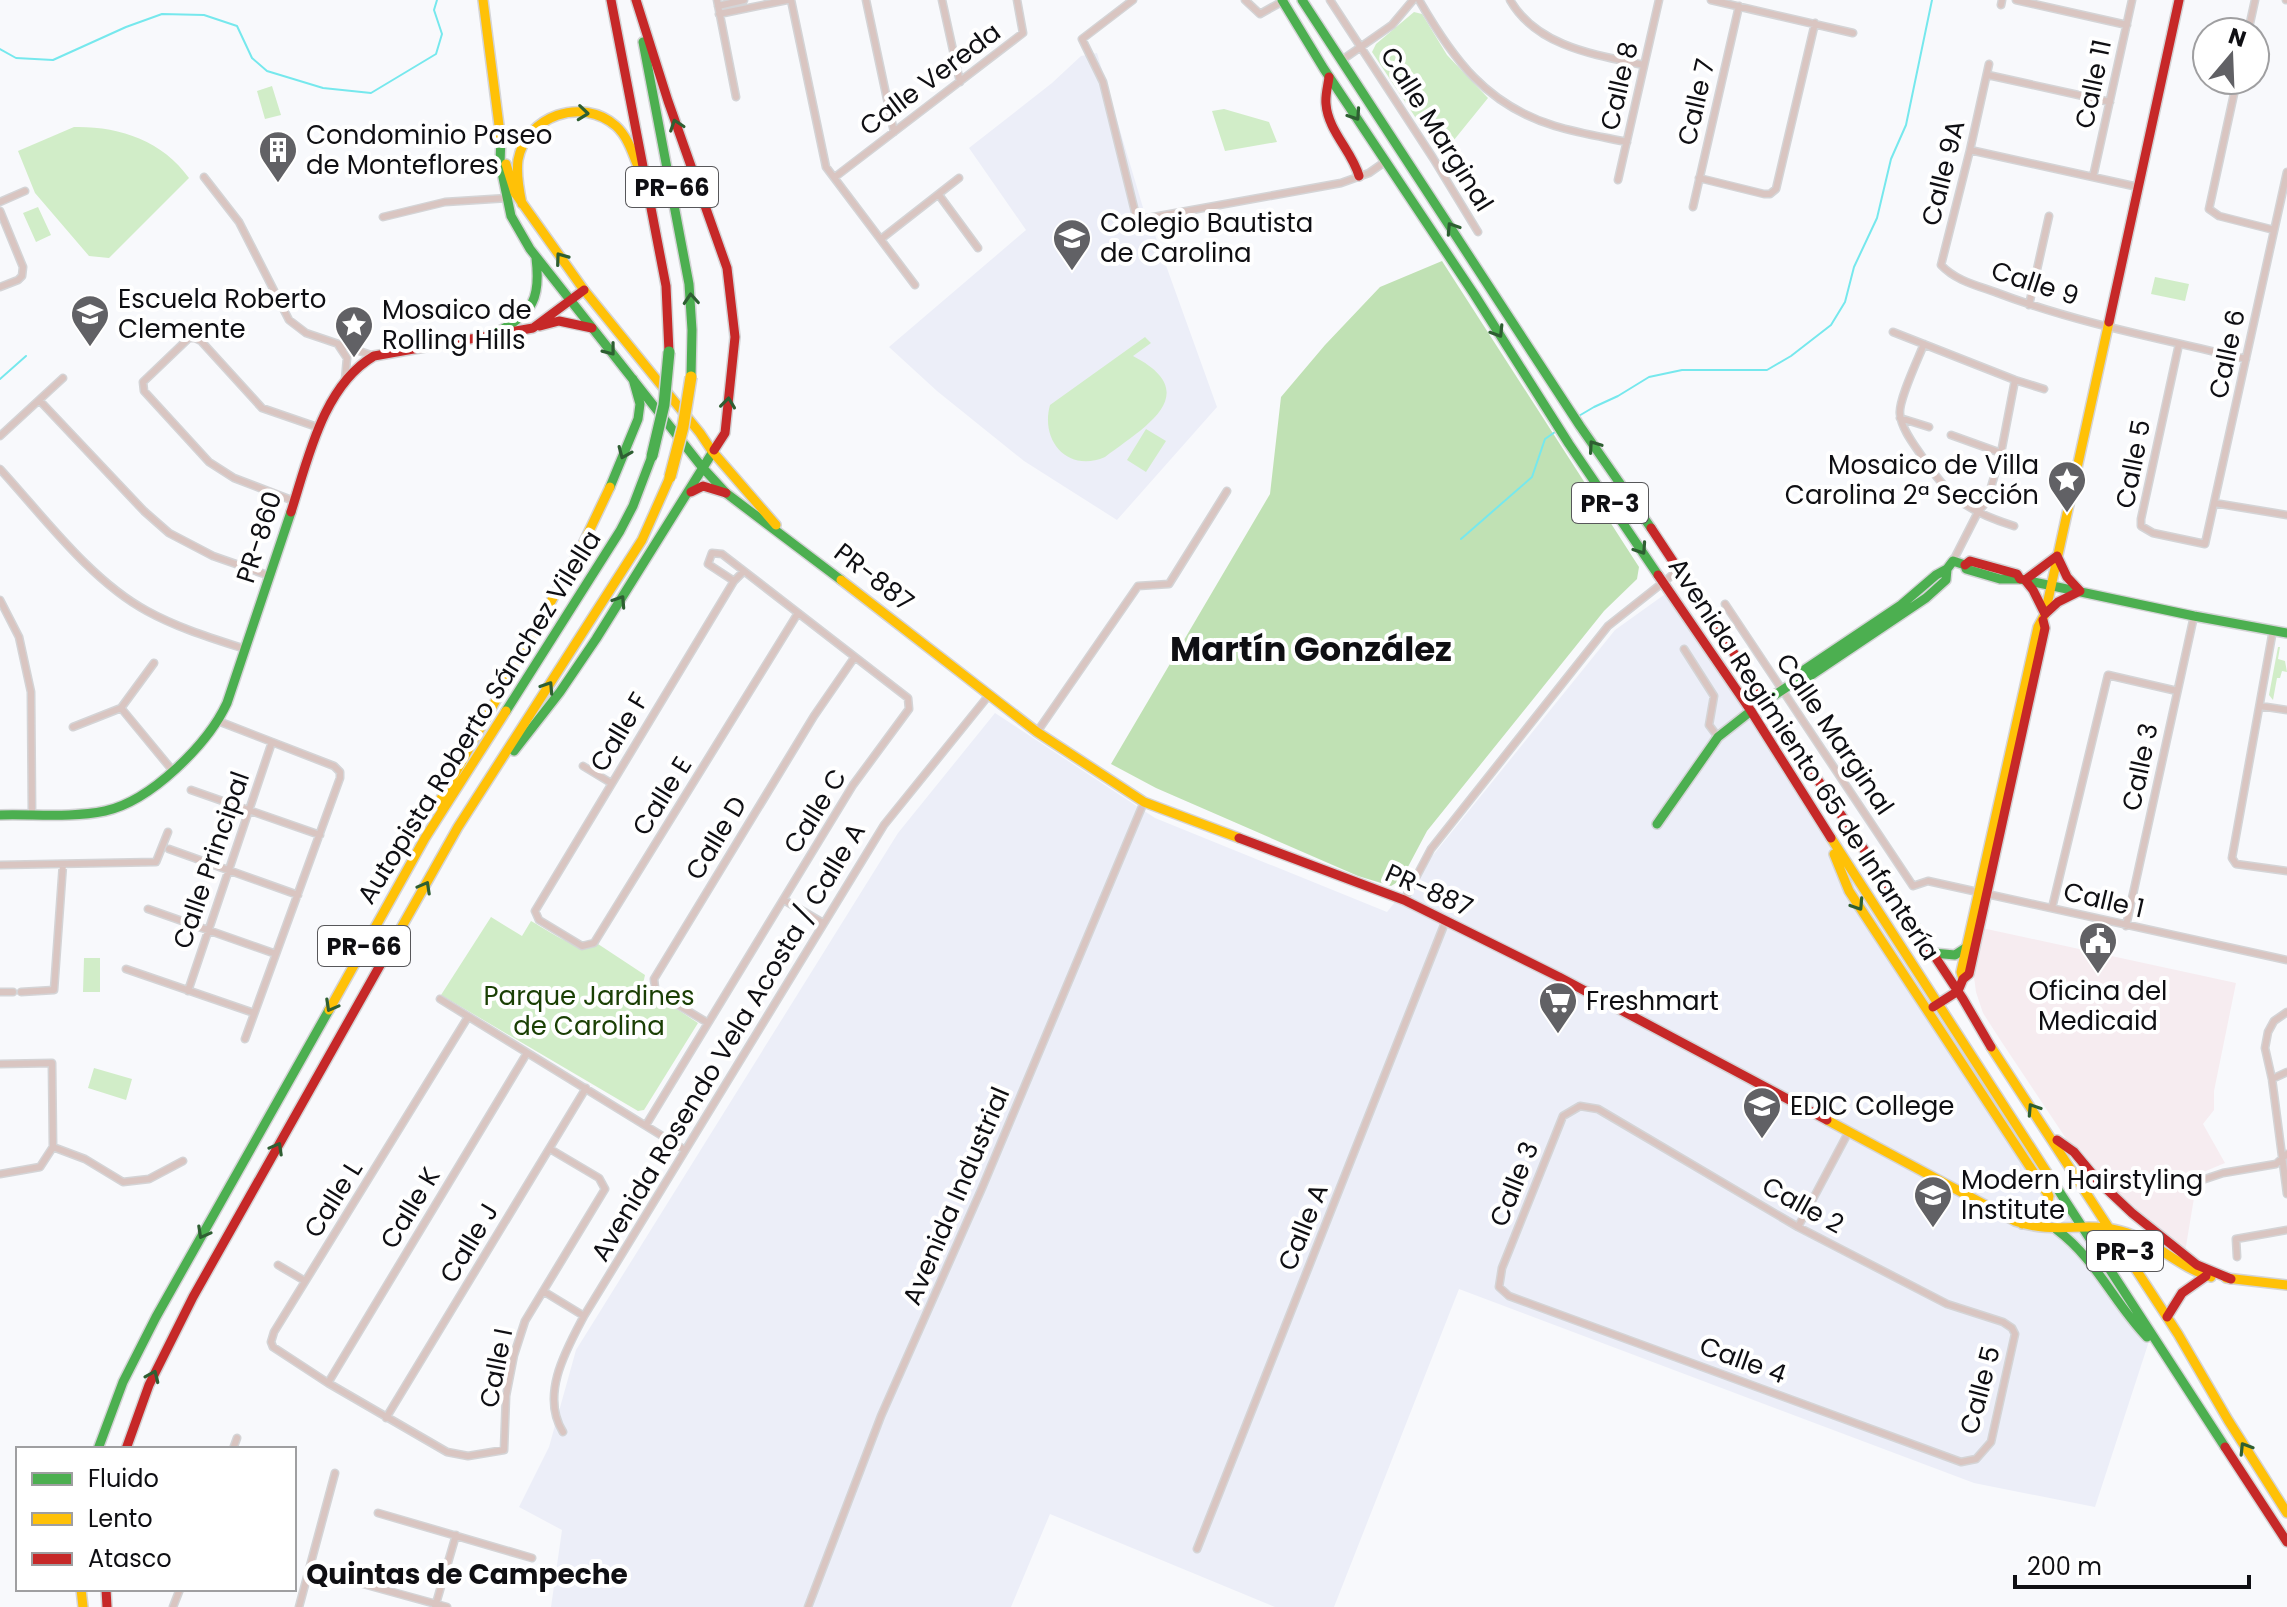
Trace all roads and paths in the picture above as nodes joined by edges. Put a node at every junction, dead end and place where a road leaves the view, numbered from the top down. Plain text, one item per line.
1 (483, 0) edge
2 (611, 0) edge
3 (635, 0) edge
4 (744, 0) edge
5 (789, 0) edge
6 (866, 0) edge
7 (942, 0) edge
8 (1017, 0) edge
9 (1133, 0) edge
10 (1245, 0) edge
11 (1302, 0) edge
12 (1330, 0) edge
13 (1416, 0) edge
14 (1510, 0) edge
15 (1659, 0) edge
16 (1711, 0) edge
17 (2016, 0) edge
18 (2132, 0) edge
19 (2179, 0) edge
20 (1283, 1) edge
21 (717, 3) edge
22 (1739, 6) junction
23 (719, 14) junction
24 (1815, 23) junction
25 (2127, 25) junction
26 (1853, 33) dead end
27 (1361, 47) junction
28 (1342, 60) junction
29 (1989, 64) dead end
30 (1644, 65) junction
31 (1988, 75) junction
32 (1329, 77) junction
33 (960, 82) junction
34 (2234, 96) edge
35 (736, 97) dead end
36 (2110, 102) junction
37 (894, 132) junction
38 (501, 137) junction
39 (1627, 142) junction
40 (1970, 150) junction
41 (1386, 161) junction
42 (2287, 172) edge
43 (1359, 176) junction
44 (204, 177) dead end
45 (835, 177) junction
46 (2093, 177) junction
47 (959, 178) dead end
48 (1699, 178) junction
49 (1618, 180) dead end
50 (646, 183) junction
51 (2138, 187) junction
52 (25, 191) dead end
53 (939, 195) junction
54 (508, 198) junction
55 (0, 202) edge
56 (522, 204) junction
57 (1693, 207) dead end
58 (0, 211) edge
59 (2049, 216) dead end
60 (383, 217) dead end
61 (2274, 230) junction
62 (1478, 232) dead end
63 (881, 239) junction
64 (978, 248) dead end
65 (535, 254) junction
66 (1952, 276) joint
67 (915, 285) dead end
68 (0, 287) edge
69 (584, 290) junction
70 (571, 300) junction
71 (2029, 305) junction
72 (2106, 327) junction
73 (533, 328) junction
74 (593, 328) junction
75 (1893, 332) dead end
76 (491, 336) junction
77 (336, 344) junction
78 (1924, 344) junction
79 (2179, 344) junction
80 (374, 356) junction
81 (2246, 359) junction
82 (63, 378) dead end
83 (633, 379) junction
84 (2015, 380) junction
85 (345, 381) junction
86 (2044, 389) dead end
87 (40, 401) junction
88 (1900, 418) junction
89 (1929, 427) dead end
90 (320, 428) junction
91 (1951, 435) dead end
92 (0, 436) edge
93 (712, 451) junction
94 (2001, 453) junction
95 (702, 467) junction
96 (0, 469) edge
97 (1227, 491) dead end
98 (726, 493) junction
99 (685, 498) junction
100 (294, 501) junction
101 (2214, 503) junction
102 (1978, 512) junction
103 (2287, 515) edge
104 (2014, 526) dead end
105 (786, 537) junction
106 (2205, 544) joint
107 (2057, 556) junction
108 (1955, 565) junction
109 (1680, 569) junction
110 (744, 571) junction
111 (270, 576) junction
112 (2022, 580) junction
113 (734, 581) junction
114 (1663, 581) junction
115 (2051, 586) junction
116 (2080, 591) junction
117 (0, 600) edge
118 (1725, 604) dead end
119 (798, 613) junction
120 (2194, 616) junction
121 (2044, 617) junction
122 (2273, 630) junction
123 (2287, 633) edge
124 (245, 649) junction
125 (1684, 649) dead end
126 (854, 658) junction
127 (154, 663) dead end
128 (1786, 688) junction
129 (2177, 691) junction
130 (989, 695) junction
131 (1767, 700) junction
132 (2260, 706) junction
133 (121, 708) junction
134 (2287, 710) edge
135 (1751, 711) junction
136 (218, 721) junction
137 (73, 727) dead end
138 (1037, 732) junction
139 (1718, 737) junction
140 (272, 742) junction
141 (583, 766) dead end
142 (173, 771) junction
143 (611, 783) junction
144 (191, 790) dead end
145 (476, 799) junction
146 (1144, 802) junction
147 (250, 811) junction
148 (32, 814) junction
149 (0, 815) edge
150 (1657, 824) dead end
151 (168, 832) dead end
152 (320, 835) junction
153 (169, 849) dead end
154 (63, 864) junction
155 (0, 865) edge
156 (229, 871) junction
157 (2287, 871) edge
158 (1913, 886) joint
159 (1983, 894) junction
160 (298, 895) junction
161 (390, 900) junction
162 (784, 900) junction
163 (1404, 900) junction
164 (2052, 908) junction
165 (148, 909) dead end
166 (538, 917) joint
167 (1446, 920) junction
168 (823, 923) junction
169 (2126, 926) junction
170 (209, 931) junction
171 (1967, 947) junction
172 (1933, 953) junction
173 (276, 954) junction
174 (2287, 960) edge
175 (126, 969) dead end
176 (1963, 979) junction
177 (188, 991) junction
178 (1958, 991) junction
179 (0, 992) edge
180 (440, 999) dead end
181 (1932, 1008) junction
182 (2287, 1012) edge
183 (254, 1013) junction
184 (468, 1017) junction
185 (708, 1023) junction
186 (245, 1039) dead end
187 (527, 1053) junction
188 (0, 1064) edge
189 (2287, 1072) edge
190 (2272, 1079) junction
191 (586, 1088) junction
192 (1580, 1106) joint
193 (646, 1125) junction
194 (1848, 1133) junction
195 (2049, 1135) junction
196 (53, 1147) junction
197 (550, 1149) junction
198 (685, 1150) junction
199 (2284, 1156) edge
200 (183, 1161) dead end
201 (0, 1174) edge
202 (2199, 1181) dead end
203 (2287, 1194) edge
204 (2022, 1224) junction
205 (1798, 1227) junction
206 (2084, 1229) junction
207 (2111, 1229) junction
208 (2057, 1230) junction
209 (2287, 1230) edge
210 (2237, 1257) dead end
211 (278, 1265) dead end
212 (2206, 1276) junction
213 (2231, 1279) junction
214 (305, 1281) junction
215 (2287, 1285) edge
216 (1499, 1287) joint
217 (543, 1291) junction
218 (584, 1316) junction
219 (2167, 1317) junction
220 (2012, 1328) joint
221 (2158, 1347) junction
222 (328, 1383) junction
223 (386, 1418) junction
224 (563, 1432) dead end
225 (237, 1438) dead end
226 (99, 1447) edge
227 (127, 1447) edge
228 (234, 1447) edge
229 (1976, 1459) joint
230 (335, 1473) dead end
231 (378, 1513) dead end
232 (2287, 1513) edge
233 (456, 1535) junction
234 (2287, 1542) edge
235 (1197, 1549) dead end
236 (532, 1558) dead end
237 (356, 1582) dead end
238 (435, 1605) edge
239 (299, 1607) edge
240 (447, 1607) edge
241 (808, 1607) edge

1 - 38 main road, PR-887
2 - 50 main road, Autopista Roberto Sánchez Vilella / PR-66
93 -> 3 main road
145 -> 3 main road, Autopista Roberto Sánchez Vilella / PR-66, bridge
4 - 21 street
5 - 23 street
5 - 45 street
6 - 37 street
7 - 33 street
8 - 33 street, Calle Vereda
9 - 43 street
10 - 20 street
11 - 28 main road, Avenida Regimiento 65 de Infantería / PR-3
12 - 27 street, Calle Marginal
13 - 27 street
13 - 39 street
14 - 30 street
15 - 30 street, Calle 8
16 - 22 street
17 - 25 street
18 - 25 street, Calle 11
19 - 51 main road
20 - 32 main road, Avenida Regimiento 65 de Infantería / PR-3
21 - 23 street
22 - 24 street
22 - 48 street, Calle 7
23 - 35 street
24 - 26 street
24 - 48 street
25 - 36 street, Calle 11
27 - 28 street
27 - 62 street, Calle Marginal
109 -> 28 main road, Avenida Regimiento 65 de Infantería / PR-3
29 - 31 street, Calle 9A
30 - 39 street, Calle 8
31 - 36 street
31 - 40 street, Calle 9A
32 -> 41 main road, Avenida Regimiento 65 de Infantería / PR-3
32 - 43 main road
33 - 37 street, Calle Vereda
34 - 61 street
36 - 46 street, Calle 11
37 - 45 street, Calle Vereda
38 - 54 main road, PR-887
38 - 56 main road, PR-887
39 - 49 street, Calle 8
40 - 46 street
40 - 66 street, Calle 9A
41 - 43 street
41 -> 114 main road, Avenida Regimiento 65 de Infantería / PR-3
42 - 61 street, Calle 6
44 - 77 street
45 - 63 street
46 - 51 street
47 - 53 street
48 - 57 street, Calle 7
56 -> 50 main road
50 - 161 main road, Autopista Roberto Sánchez Vilella / PR-66, bridge
51 - 72 main road
52 - 55 street
53 - 63 street
53 - 64 street
54 - 60 street
54 - 65 main road, PR-887
69 -> 56 main road, PR-887
58 - 68 street
59 - 71 street
61 - 81 street, Calle 6
63 - 67 street
65 - 70 main road, PR-887
65 - 76 main road
66 - 71 street, Calle 9
69 - 70 main road
69 - 93 main road, PR-887
70 - 73 main road
70 - 74 main road, PR-887
71 - 72 street, Calle 9
72 - 79 street
72 - 107 main road
73 - 74 main road
73 - 76 main road
74 -> 83 main road, PR-887
75 - 78 street
76 - 80 main road
77 - 80 street
77 - 85 street
78 - 84 street
78 - 88 street
79 - 81 street
79 - 106 street, Calle 5
80 - 85 main road, PR-860 / PR-860
81 - 101 street, Calle 6
82 - 87 street
83 - 95 main road, PR-887
83 -> 161 main road
84 - 86 street
84 - 94 street
85 - 90 main road, PR-860 / PR-860
87 - 92 street
87 - 111 street
88 - 89 street
88 - 102 street
90 - 100 main road, PR-860 / PR-860
90 - 100 street
91 - 94 street
93 - 95 main road
93 - 105 main road, PR-887
94 - 102 street
95 - 98 main road, PR-887
95 - 99 main road
96 - 124 street
97 - 138 street
98 - 99 main road
98 - 105 main road, PR-887
145 -> 99 main road
100 - 111 main road, PR-860 / PR-860
101 - 103 street
101 - 106 street, Calle 6
102 - 104 street
102 - 108 street
105 - 130 main road, PR-887
107 - 112 main road
107 - 115 main road
107 - 116 main road
108 - 112 main road
108 - 128 main road
109 - 114 street
109 - 131 main road, Avenida Regimiento 65 de Infantería / PR-3
110 - 113 street, Calle F
110 - 113 street, Calle C
110 - 119 street, Calle C
111 - 124 main road, PR-860 / PR-860
112 - 115 main road
112 - 121 main road
113 - 143 street, Calle F
114 - 135 main road, Avenida Regimiento 65 de Infantería / PR-3
114 - 163 street
115 - 116 main road
115 - 121 main road
116 - 120 main road
116 - 121 main road
117 - 148 street
118 - 128 street, Calle Marginal
119 - 126 street, Calle C
119 - 166 street, Calle E
120 - 122 main road
120 - 129 street, Calle 3
121 - 159 main road
122 - 123 main road
122 - 132 street
124 - 136 main road, PR-860 / PR-860
125 - 139 street
126 - 162 street, Calle C
126 - 185 street, Calle D
127 - 133 street
128 - 131 main road
128 - 158 street, Calle Marginal
129 - 164 street
129 - 169 street, Calle 3
130 - 138 main road, PR-887
130 - 168 street, Avenida Rosendo Vela Acosta / Calle A
131 - 172 main road, Avenida Regimiento 65 de Infantería / PR-3
132 - 134 street
132 - 157 street
133 - 137 street
133 - 142 street
135 - 139 main road
135 -> 181 main road, Avenida Regimiento 65 de Infantería / PR-3
136 - 140 street
136 - 142 main road, PR-860 / PR-860
138 - 146 main road, PR-887
139 - 150 main road
140 - 147 street, Calle Principal
140 - 152 street
141 - 143 street
142 - 148 main road, PR-860 / PR-860
143 - 166 street, Calle F
144 - 147 street
227 -> 145 main road, Autopista Roberto Sánchez Vilella / PR-66
146 - 163 main road, PR-887
146 - 241 street, Avenida Industrial
147 - 152 street
147 - 156 street, Calle Principal
148 - 149 main road, PR-860 / PR-860
151 - 154 street
152 - 160 street
153 - 156 street
154 - 155 street
154 - 179 street
156 - 160 street
156 - 170 street, Calle Principal
158 - 159 street, Calle 1
159 - 164 street, Calle 1
159 - 171 main road
159 - 176 main road
160 - 173 street
161 -> 226 main road, Autopista Roberto Sánchez Vilella / PR-66
162 - 168 street
162 - 185 street, Calle C
163 - 167 main road, PR-887
164 - 169 street, Calle 1
165 - 170 street
167 - 194 main road, PR-887
167 - 235 street, Calle A
168 - 198 street, Avenida Rosendo Vela Acosta / Calle A
169 - 174 street, Calle 1
170 - 173 street
170 - 177 street, Calle Principal
171 - 172 main road
171 - 176 main road
172 - 178 main road, Avenida Regimiento 65 de Infantería / PR-3
173 - 183 street
175 - 177 street
176 - 178 main road
177 - 183 street
178 - 181 main road
195 -> 178 main road, Avenida Regimiento 65 de Infantería / PR-3
180 - 184 street
181 - 204 main road
181 - 206 main road, PR-3
182 - 190 street
183 - 186 street
184 - 187 street
184 - 214 street, Calle L
185 - 193 street, Calle C
187 - 191 street
187 - 222 street, Calle K
188 - 196 street
189 - 190 street
190 - 199 street
191 - 193 street
191 - 197 street, Calle J
192 - 205 street, Calle 2
192 - 216 street, Calle 3
193 - 198 street
194 - 204 main road, PR-887
194 - 205 street
195 - 207 main road, Avenida Regimiento 65 de Infantería / PR-3
195 - 213 main road
196 - 200 street
196 - 201 street
197 - 217 street, Calle I
197 - 223 street, Calle J
198 - 218 street, Avenida Rosendo Vela Acosta / Calle A
199 - 202 street
199 - 203 street
204 - 208 main road, PR-887
205 - 220 street, Calle 2
206 - 207 main road, PR-887
206 - 208 main road, PR-887
206 - 221 main road, PR-3
207 - 212 main road
207 - 219 main road, Avenida Regimiento 65 de Infantería / PR-3
208 - 221 main road
209 - 210 street
211 - 214 street
212 - 213 main road
212 - 219 main road
213 - 215 main road
214 - 222 street, Calle L
216 - 229 street, Calle 4
217 - 218 street
217 - 223 street, Calle I
218 - 224 street, Avenida Rosendo Vela Acosta / Calle A
232 -> 219 main road, Avenida Regimiento 65 de Infantería / PR-3
220 - 229 street, Calle 5
221 - 234 main road, PR-3
222 - 223 street, Calle I
225 - 228 street
230 - 239 street
231 - 233 street
233 - 236 street
233 - 238 street
237 - 238 street
238 - 240 street

